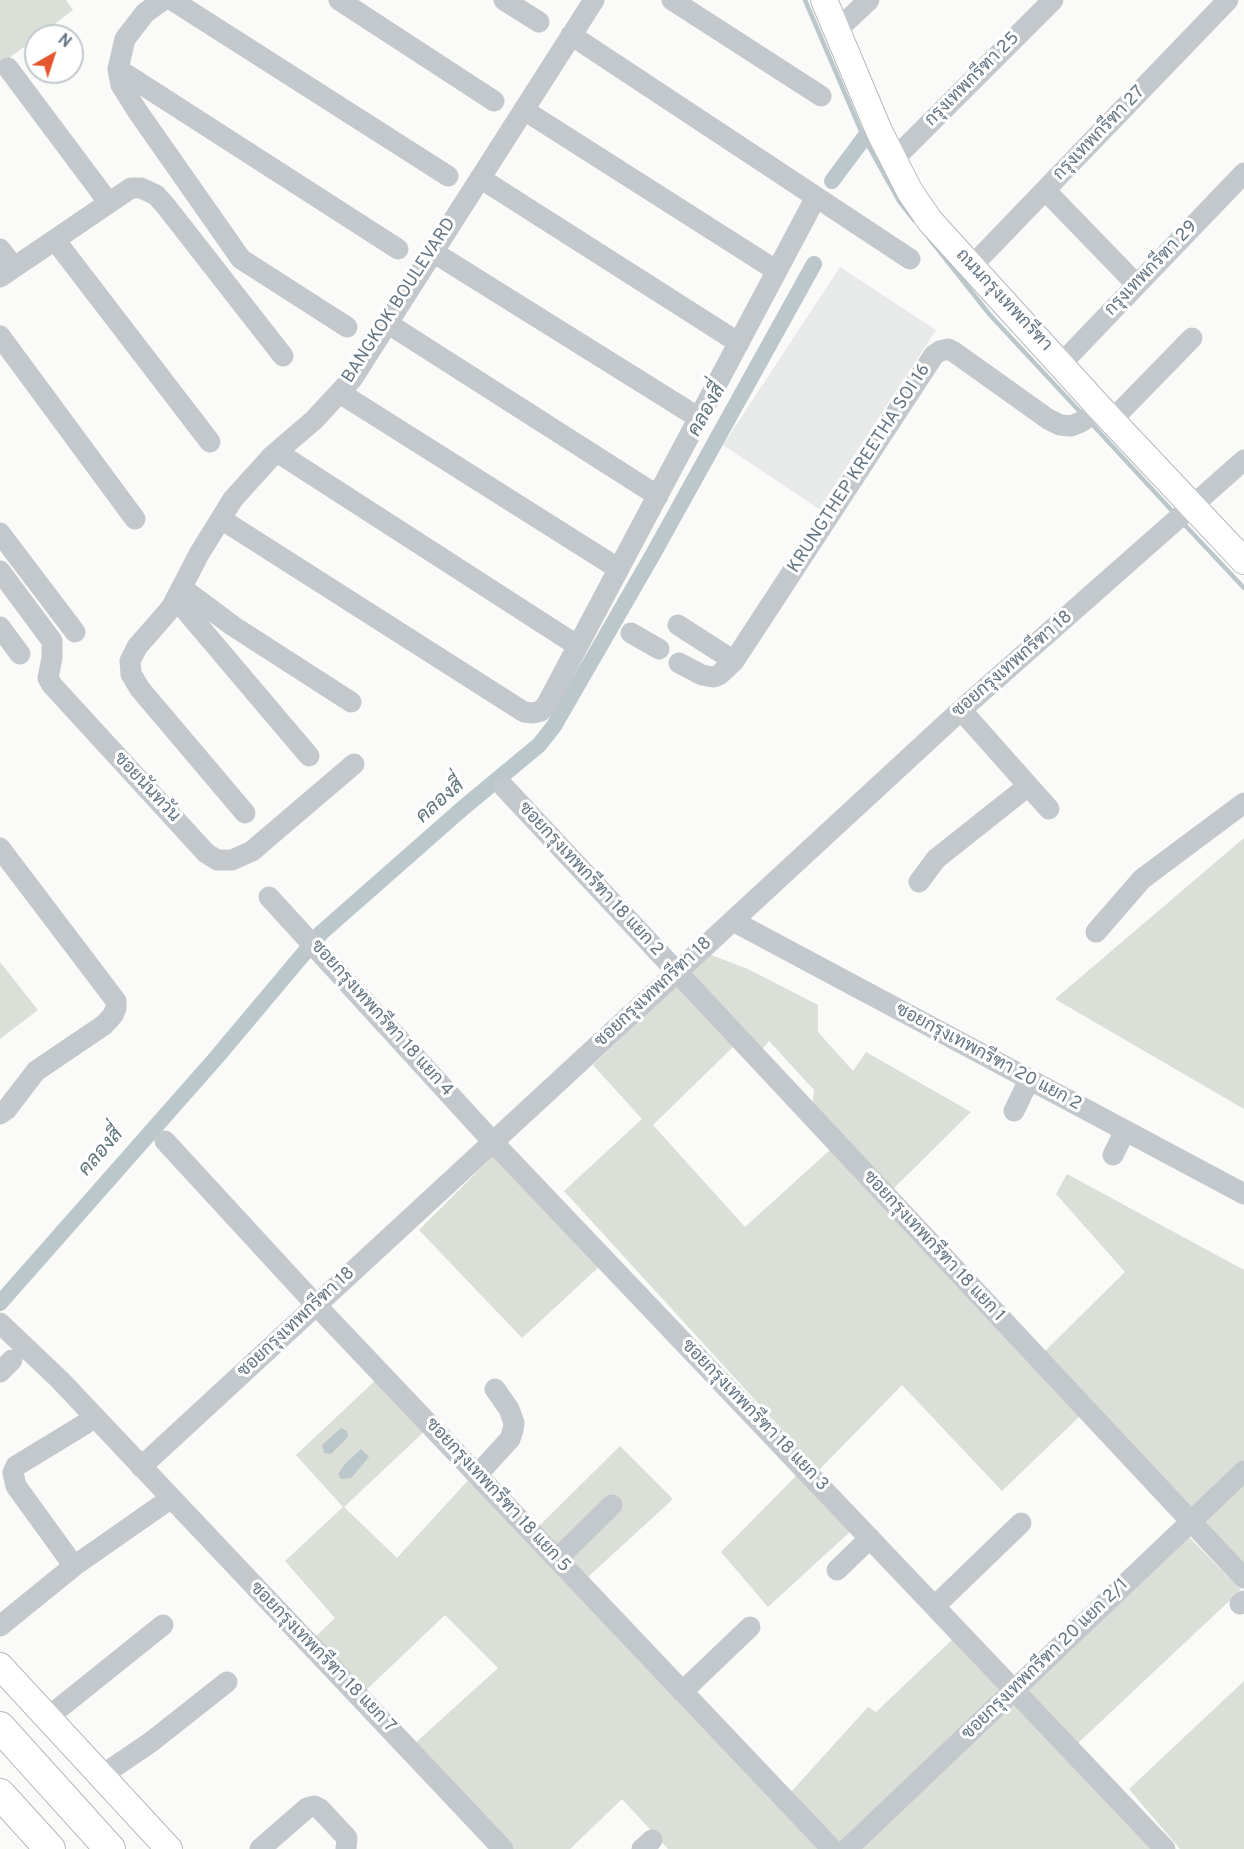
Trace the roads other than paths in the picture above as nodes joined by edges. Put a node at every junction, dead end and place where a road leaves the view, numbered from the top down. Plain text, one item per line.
1 (163, 0) edge
2 (172, 0) edge
3 (339, 0) edge
4 (504, 0) edge
5 (594, 0) edge
6 (672, 0) edge
7 (824, 0) edge
8 (868, 0) edge
9 (1053, 0) edge
10 (1228, 0) edge
11 (539, 22) dead end
12 (836, 31) junction
13 (571, 35) junction
14 (8, 68) dead end
15 (118, 69) junction
16 (821, 96) dead end
17 (494, 101) dead end
18 (524, 110) junction
19 (893, 160) junction
20 (1244, 173) edge
21 (448, 176) dead end
22 (480, 178) junction
23 (1045, 190) junction
24 (816, 197) junction
25 (109, 203) junction
26 (55, 240) junction
27 (0, 249) edge
28 (398, 249) dead end
29 (433, 252) junction
30 (910, 259) dead end
31 (971, 267) junction
32 (777, 271) junction
33 (7, 272) edge
34 (1137, 285) junction
35 (387, 323) junction
36 (347, 327) dead end
37 (0, 336) edge
38 (1192, 338) dead end
39 (739, 343) junction
40 (283, 356) dead end
41 (1060, 364) junction
42 (340, 393) junction
43 (1096, 416) junction
44 (699, 418) junction
45 (210, 442) dead end
46 (277, 452) junction
47 (1244, 460) edge
48 (658, 495) junction
49 (1183, 514) junction
50 (135, 519) dead end
51 (221, 519) junction
52 (0, 533) edge
53 (1244, 561) edge
54 (619, 569) junction
55 (0, 571) edge
56 (179, 594) junction
57 (678, 625) dead end
58 (0, 627) edge
59 (75, 632) dead end
60 (632, 633) dead end
61 (578, 646) junction
62 (659, 649) dead end
63 (20, 654) dead end
64 (734, 661) junction
65 (679, 663) dead end
66 (351, 702) dead end
67 (961, 710) junction
68 (309, 756) dead end
69 (354, 764) dead end
70 (1028, 786) junction
71 (504, 788) dead end
72 (1244, 803) edge
73 (1049, 809) dead end
74 (245, 813) dead end
75 (0, 848) edge
76 (919, 882) dead end
77 (268, 897) dead end
78 (733, 921) junction
79 (1096, 932) dead end
80 (676, 973) junction
81 (1029, 1080) junction
82 (1014, 1111) dead end
83 (0, 1114) edge
84 (1125, 1131) junction
85 (165, 1141) dead end
86 (493, 1142) junction
87 (1113, 1155) dead end
88 (1244, 1194) edge
89 (316, 1305) junction
90 (2, 1325) edge
91 (495, 1389) dead end
92 (92, 1416) junction
93 (141, 1467) junction
94 (1244, 1471) edge
95 (477, 1474) junction
96 (6, 1480) edge
97 (170, 1498) junction
98 (612, 1505) dead end
99 (1190, 1521) junction
100 (1021, 1523) dead end
101 (870, 1538) junction
102 (557, 1559) junction
103 (74, 1566) junction
104 (837, 1570) dead end
105 (1244, 1578) edge
106 (934, 1606) junction
107 (0, 1626) edge
108 (163, 1626) dead end
109 (750, 1627) dead end
110 (0, 1666) edge
111 (227, 1682) dead end
112 (1015, 1690) junction
113 (682, 1692) junction
114 (47, 1718) junction
115 (0, 1727) edge
116 (101, 1776) junction
117 (0, 1794) edge
118 (50, 1849) edge
119 (110, 1849) edge
120 (170, 1849) edge
121 (260, 1849) edge
122 (346, 1849) edge
123 (503, 1849) edge
124 (832, 1849) edge
125 (847, 1849) edge
126 (1165, 1849) edge

1 - 15 street
2 - 21 street
3 - 17 street
4 - 11 street
5 - 13 street, BANGKOK BOULEVARD
6 - 16 street
7 - 12 main road, ถนนกรุงเทพกรีฑา
8 - 12 street
9 - 19 street, กรุงเทพกรีฑา 25
10 - 23 street, กรุงเทพกรีฑา 27
12 - 19 main road, ถนนกรุงเทพกรีฑา
13 - 18 street, BANGKOK BOULEVARD
13 - 24 street
14 - 25 street
15 - 28 street
15 - 36 street
18 - 22 street, BANGKOK BOULEVARD
18 - 32 street
19 - 31 main road, ถนนกรุงเทพกรีฑา
20 - 34 street, กรุงเทพกรีฑา 29
22 - 29 street, BANGKOK BOULEVARD
22 - 39 street
23 - 31 street, กรุงเทพกรีฑา 27
23 - 34 street
24 - 30 street
24 - 32 street
25 - 26 street
25 - 40 street
26 - 33 street
26 - 45 street
27 - 33 street
29 - 35 street, BANGKOK BOULEVARD
29 - 44 street
31 - 41 main road, ถนนกรุงเทพกรีฑา
32 - 39 street
34 - 41 street, กรุงเทพกรีฑา 29
35 - 42 street, BANGKOK BOULEVARD
35 - 48 street
37 - 50 street
38 - 43 street
39 - 44 street
41 - 43 main road, ถนนกรุงเทพกรีฑา
42 - 46 street, BANGKOK BOULEVARD
42 - 54 street
43 - 49 main road, ถนนกรุงเทพกรีฑา
43 - 64 street, KRUNGTHEP KREETHA SOI 16
44 - 48 street
46 - 51 street, BANGKOK BOULEVARD
46 - 61 street
47 - 49 street, ซอยกรุงเทพกรีฑา 18
48 - 54 street
49 - 53 main road, ถนนกรุงเทพกรีฑา
49 - 67 street, ซอยกรุงเทพกรีฑา 18
51 - 56 street, BANGKOK BOULEVARD
51 - 61 street
52 - 59 street
54 - 61 street
55 - 69 street, ซอยนันทวัน
56 - 66 street
56 - 68 street
56 - 74 street, BANGKOK BOULEVARD
57 - 64 street
58 - 63 street
60 - 62 street
64 - 65 street
67 - 70 street
67 - 78 street, ซอยกรุงเทพกรีฑา 18
70 - 73 street
70 - 76 street
71 - 80 street, ซอยกรุงเทพกรีฑา 18 แยก 2
72 - 79 street
75 - 83 street
77 - 86 street, ซอยกรุงเทพกรีฑา 18 แยก 4
78 - 80 street, ซอยกรุงเทพกรีฑา 18
78 - 81 street, ซอยกรุงเทพกรีฑา 20 แยก 2
80 - 86 street, ซอยกรุงเทพกรีฑา 18
80 - 99 street, ซอยกรุงเทพกรีฑา 18 แยก 1
81 - 82 street
81 - 84 street, ซอยกรุงเทพกรีฑา 20 แยก 2
84 - 87 street
84 - 88 street, ซอยกรุงเทพกรีฑา 20 แยก 2
85 - 89 street, ซอยกรุงเทพกรีฑา 18 แยก 5
86 - 89 street, ซอยกรุงเทพกรีฑา 18
86 - 101 street, ซอยกรุงเทพกรีฑา 18 แยก 3
89 - 93 street, ซอยกรุงเทพกรีฑา 18
89 - 95 street, ซอยกรุงเทพกรีฑา 18 แยก 5
90 - 92 street, ซอยกรุงเทพกรีฑา 18 แยก 7
91 - 95 street
92 - 93 street, ซอยกรุงเทพกรีฑา 18 แยก 7
92 - 96 street
93 - 97 street, ซอยกรุงเทพกรีฑา 18 แยก 7
94 - 99 street, ซอยกรุงเทพกรีฑา 20 แยก 2/1
95 - 102 street, ซอยกรุงเทพกรีฑา 18 แยก 5
96 - 103 street
97 - 103 street
97 - 123 street, ซอยกรุงเทพกรีฑา 18 แยก 7
98 - 102 street
99 - 105 street, ซอยกรุงเทพกรีฑา 18 แยก 1
99 - 112 street, ซอยกรุงเทพกรีฑา 20 แยก 2/1
100 - 106 street
101 - 104 street
101 - 106 street, ซอยกรุงเทพกรีฑา 18 แยก 3
102 - 113 street, ซอยกรุงเทพกรีฑา 18 แยก 5
103 - 107 street
106 - 112 street, ซอยกรุงเทพกรีฑา 18 แยก 3
108 - 114 street
109 - 113 street
110 - 114 main road
111 - 116 street
112 - 125 street, ซอยกรุงเทพกรีฑา 20 แยก 2/1
112 - 126 street, ซอยกรุงเทพกรีฑา 18 แยก 3
113 - 124 street, ซอยกรุงเทพกรีฑา 18 แยก 5
114 - 116 main road
115 - 119 highway
116 - 120 main road
117 - 118 highway
121 - 122 street

